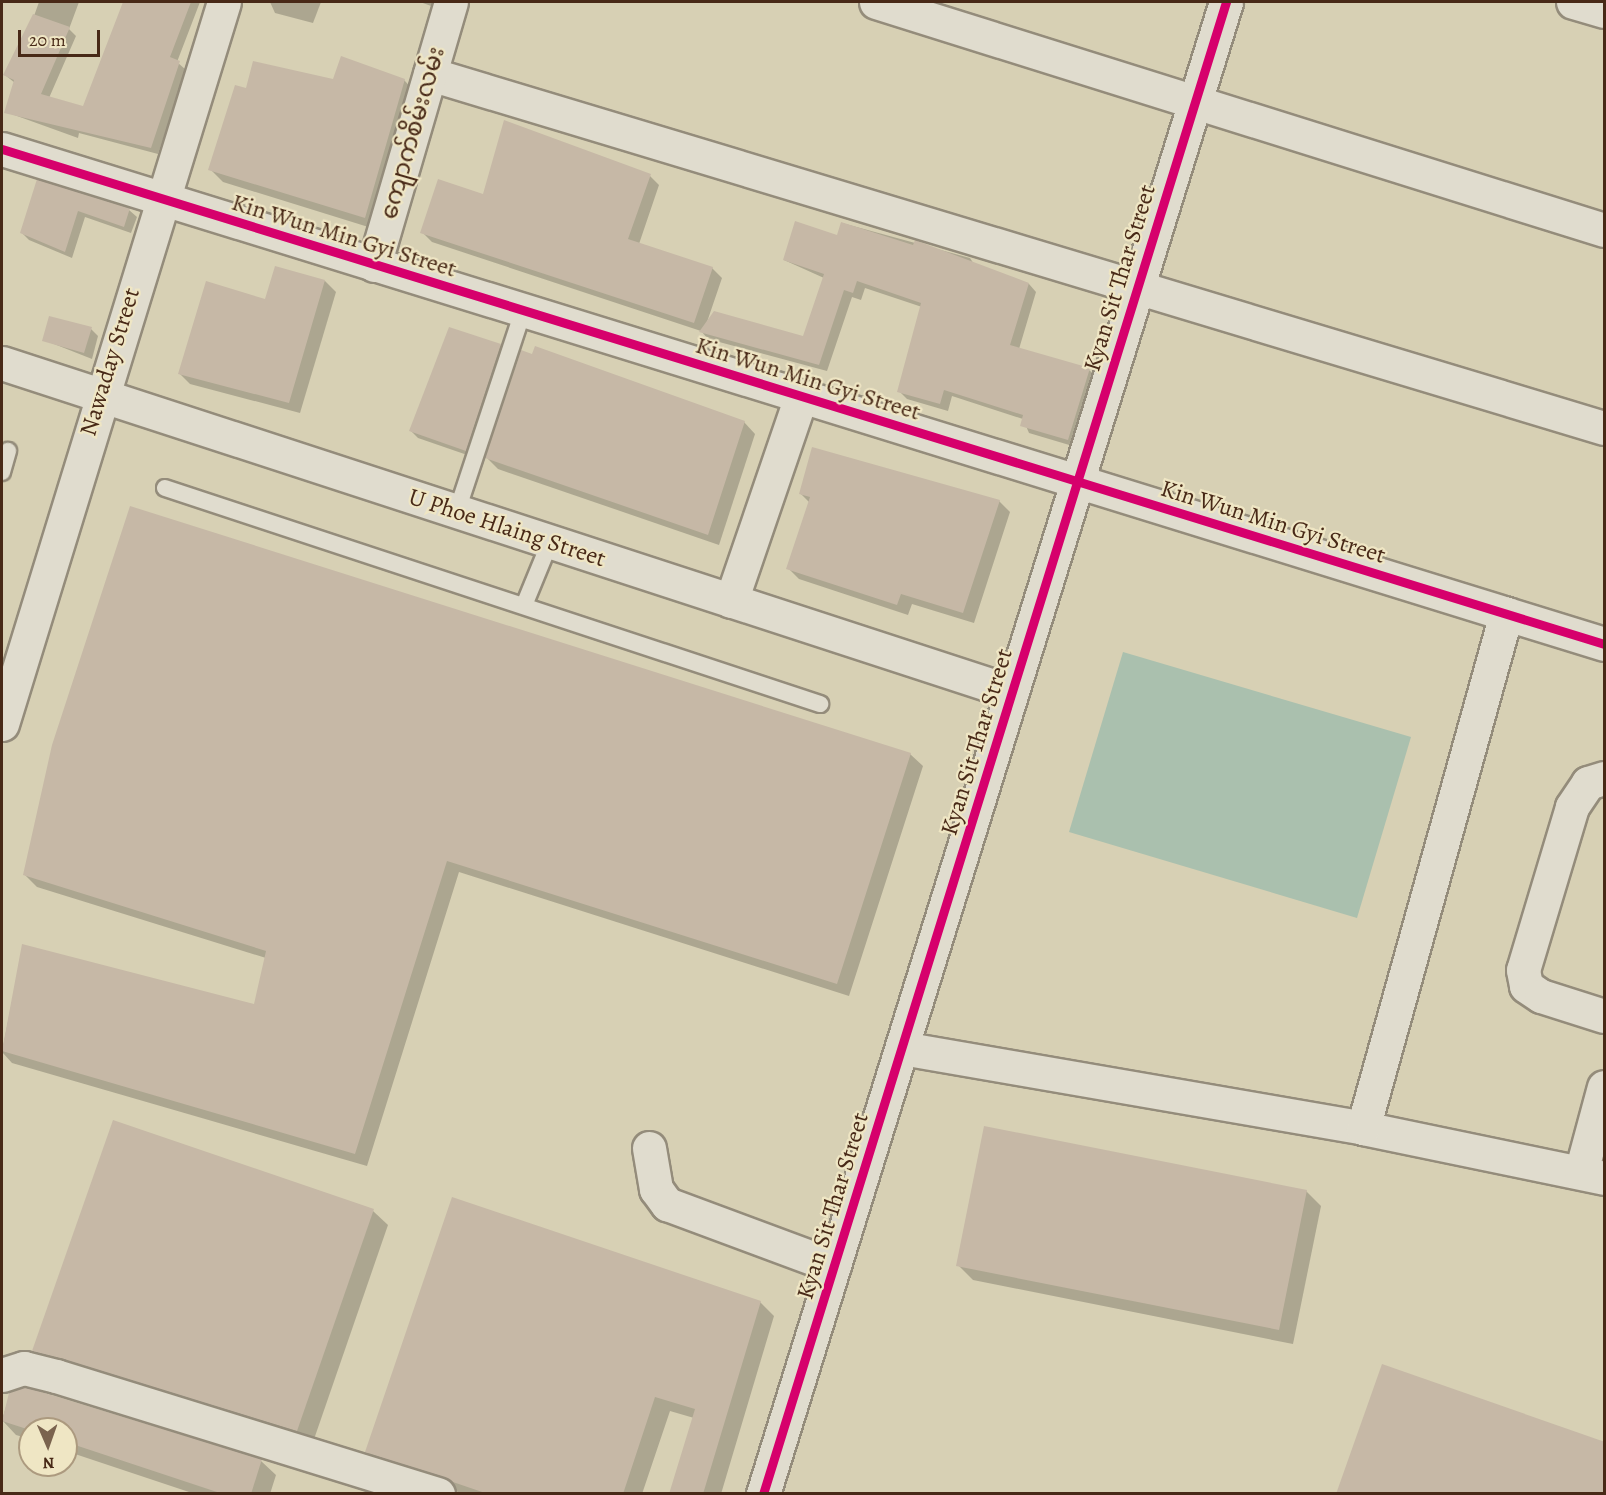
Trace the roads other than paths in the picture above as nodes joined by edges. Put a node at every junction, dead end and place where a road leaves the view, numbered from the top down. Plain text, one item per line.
1 (224, 2) edge
2 (452, 2) edge
3 (876, 2) edge
4 (1226, 2) edge
5 (1573, 2) edge
6 (1605, 11) edge
7 (430, 74) junction
8 (1195, 101) junction
9 (2, 149) edge
10 (161, 200) junction
11 (1605, 230) edge
12 (374, 265) junction
13 (1138, 287) junction
14 (523, 311) junction
15 (2, 363) edge
16 (100, 395) junction
17 (801, 397) junction
18 (1605, 428) edge
19 (8, 451) dead end
20 (2, 472) edge
21 (1078, 482) junction
22 (165, 488) dead end
23 (457, 511) junction
24 (550, 542) junction
25 (731, 601) junction
26 (525, 603) junction
27 (1506, 614) junction
28 (1605, 644) edge
29 (1012, 692) junction
30 (820, 704) dead end
31 (2, 723) edge
32 (1605, 778) edge
33 (1605, 1016) edge
34 (903, 1048) junction
35 (1605, 1087) edge
36 (1363, 1128) junction
37 (649, 1148) dead end
38 (1593, 1175) edge
39 (834, 1266) junction
40 (2, 1375) edge
41 (438, 1494) edge
42 (763, 1494) edge

1 - 10 street, Nawaday Street
2 - 7 street, ကျောက်စိမ်းလမ်း
3 - 8 street
4 - 8 street, Kyan Sit Thar Street
5 - 6 street
7 - 12 street, ကျောက်စိမ်းလမ်း
7 - 13 street
8 - 11 street
8 - 13 street, Kyan Sit Thar Street
9 - 10 street, Kin Wun Min Gyi Street
10 - 12 street, Kin Wun Min Gyi Street
10 - 16 street, Nawaday Street
12 - 14 street, Kin Wun Min Gyi Street
13 - 18 street
13 - 21 street, Kyan Sit Thar Street
14 - 17 street, Kin Wun Min Gyi Street
14 - 23 lane
15 - 16 street, U Phoe Hlaing Street
16 - 23 street, U Phoe Hlaing Street
16 - 31 street, Nawaday Street
17 - 21 street, Kin Wun Min Gyi Street
17 - 25 street
19 - 20 lane
21 - 27 street, Kin Wun Min Gyi Street
21 - 29 street, Kyan Sit Thar Street
22 - 26 lane
23 - 24 street, U Phoe Hlaing Street
24 - 25 street, U Phoe Hlaing Street
24 - 26 lane
25 - 29 street, U Phoe Hlaing Street
26 - 30 lane
27 - 28 street, Kin Wun Min Gyi Street
27 - 36 street
29 - 34 street, Kyan Sit Thar Street
32 - 33 street
34 - 36 street
34 - 39 street, Kyan Sit Thar Street
35 - 38 street
36 - 38 street
37 - 39 street
39 - 42 street, Kyan Sit Thar Street
40 - 41 street

